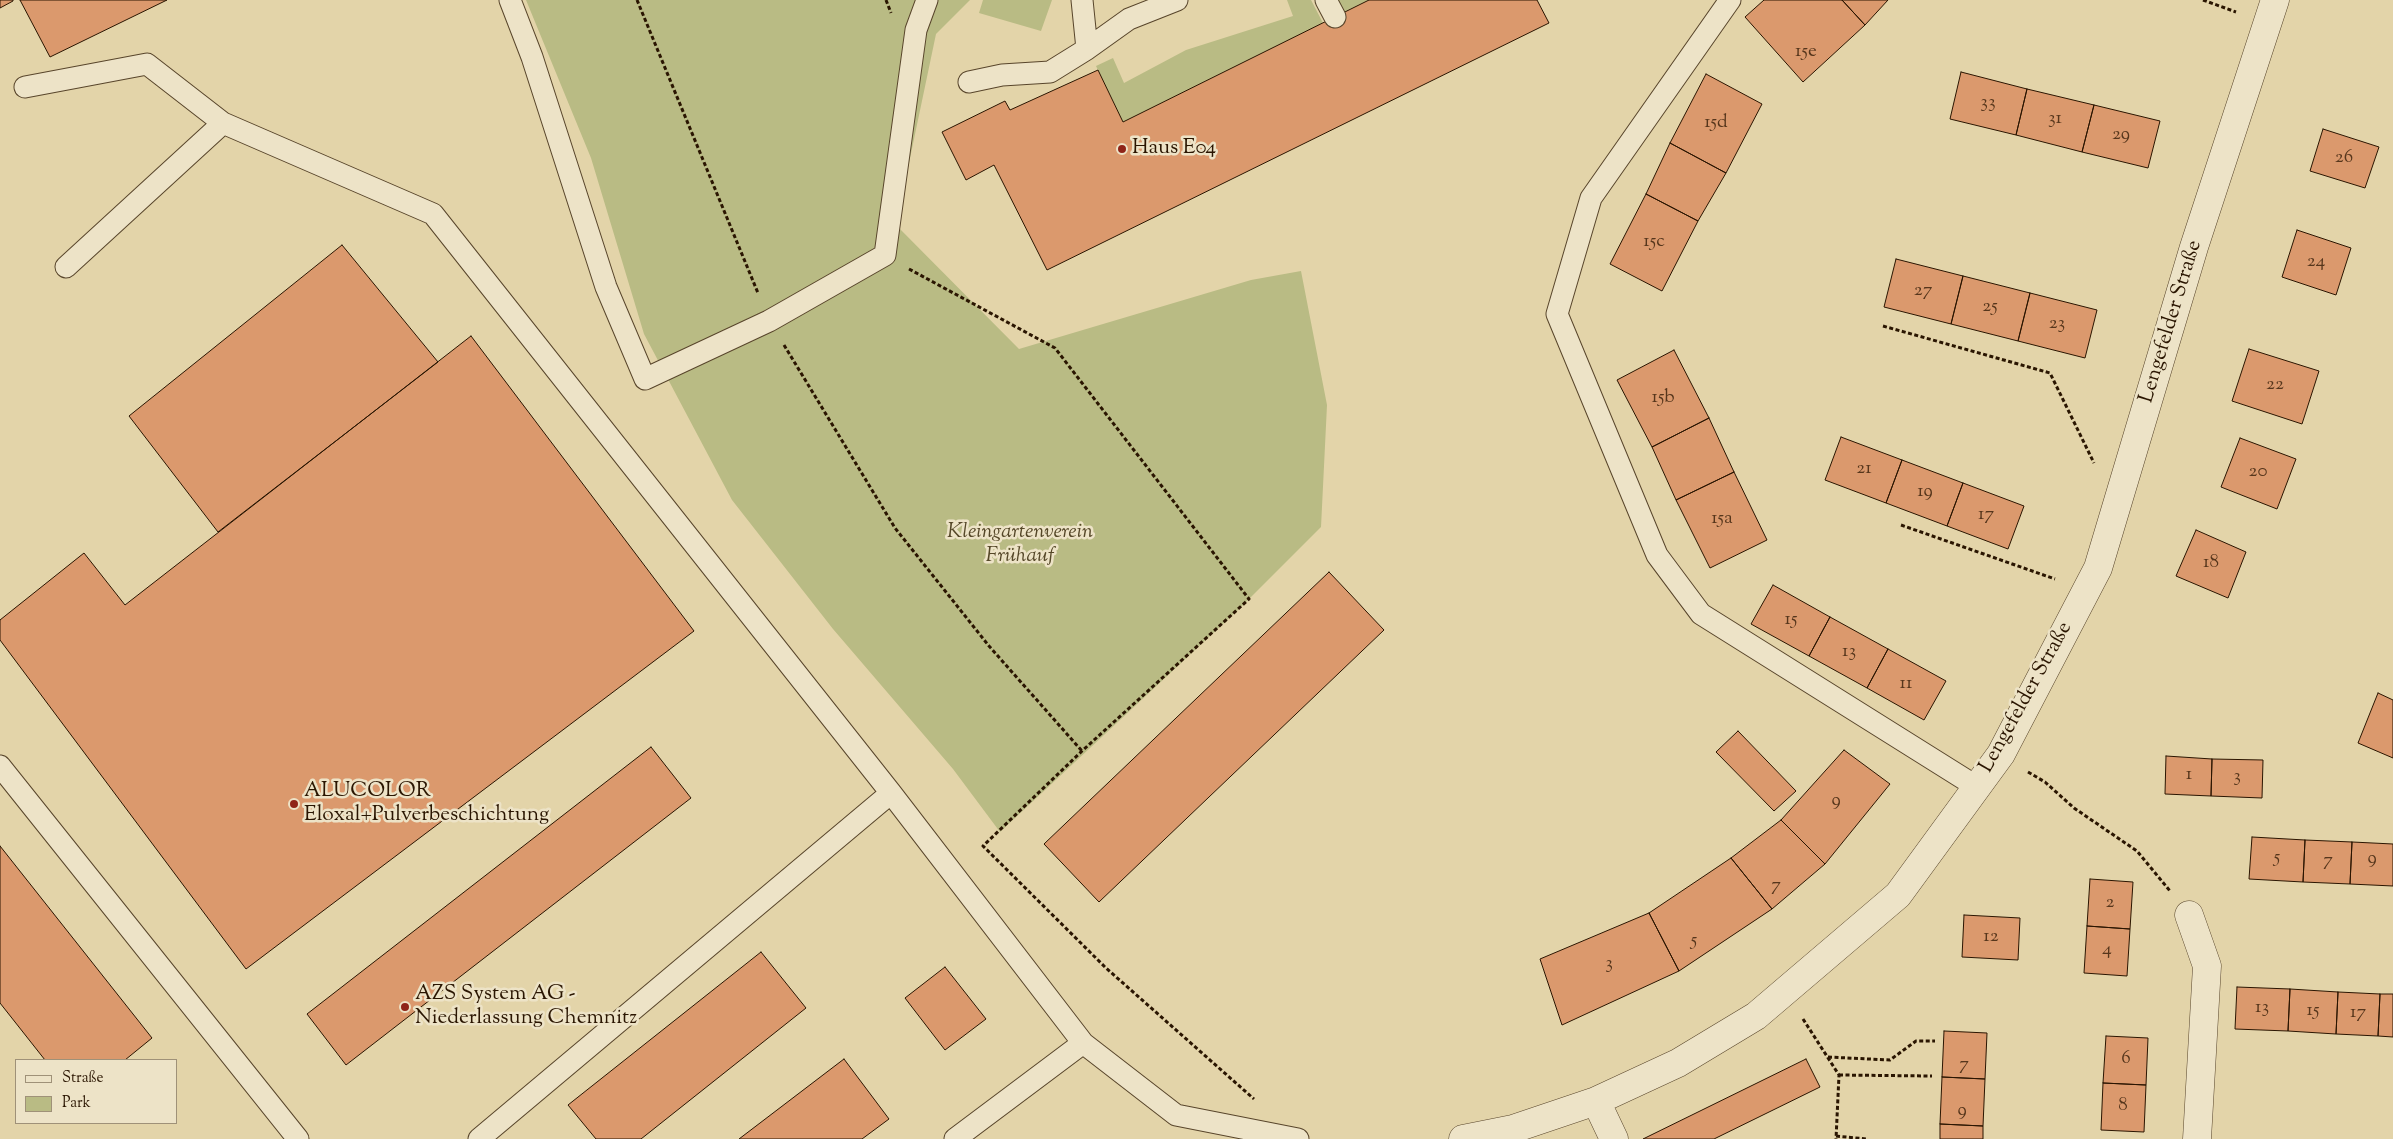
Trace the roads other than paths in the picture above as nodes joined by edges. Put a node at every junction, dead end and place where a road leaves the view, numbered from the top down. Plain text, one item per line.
1 (510, 0) edge
2 (927, 0) edge
3 (1082, 0) edge
4 (1178, 0) edge
5 (1730, 0) edge
6 (2275, 0) edge
7 (1087, 49) junction
8 (969, 82) dead end
9 (25, 87) dead end
10 (223, 123) junction
11 (66, 267) dead end
12 (0, 766) edge
13 (1977, 787) junction
14 (891, 793) junction
15 (2189, 915) road end
16 (1083, 1042) junction
17 (1596, 1101) junction
18 (298, 1139) edge
19 (479, 1139) edge
20 (955, 1139) edge
21 (1298, 1139) edge
22 (1463, 1139) edge
23 (1614, 1139) edge
24 (2197, 1139) edge

1 - 2 lane
3 - 7 lane
4 - 7 lane
5 - 13 lane
6 - 13 street, Lengefelder Straße
7 - 8 lane
9 - 10 lane
10 - 11 lane
10 - 14 lane
12 - 18 lane
13 - 17 street, Lengefelder Straße
14 - 16 lane
14 - 19 lane
15 - 24 street
16 - 20 lane
16 - 21 lane
17 - 22 street, Lengefelder Straße
17 - 23 street

